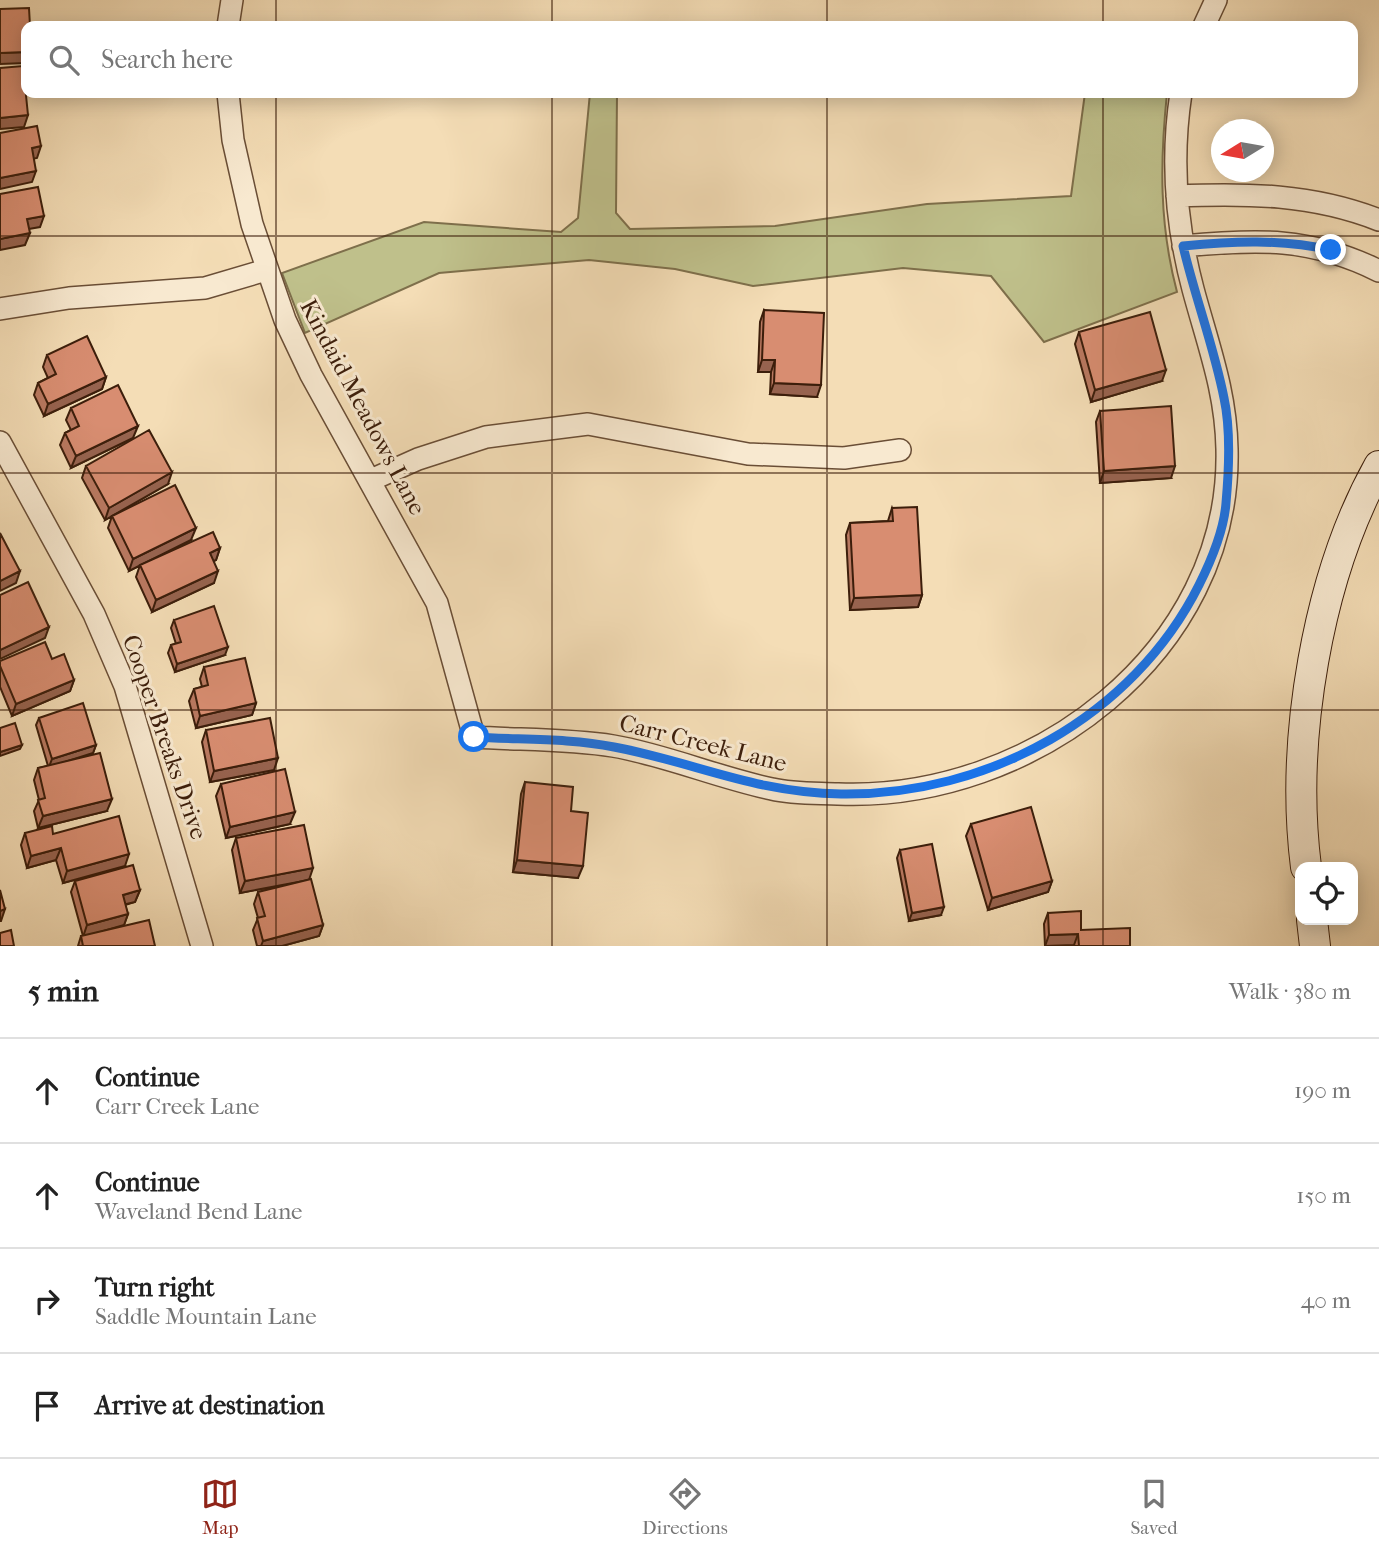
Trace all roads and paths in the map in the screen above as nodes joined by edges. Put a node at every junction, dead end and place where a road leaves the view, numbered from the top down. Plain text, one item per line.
1 (232, 0) edge
2 (1216, 0) edge
3 (229, 21) edge
4 (1206, 21) edge
5 (229, 98) edge
6 (1180, 98) edge
7 (1177, 196) junction
8 (1379, 220) edge
9 (1183, 246) junction
10 (266, 270) junction
11 (1379, 271) edge
12 (0, 309) edge
13 (0, 442) edge
14 (900, 450) dead end
15 (1379, 466) edge
16 (371, 480) junction
17 (474, 737) joint
18 (1305, 862) edge
19 (1313, 925) edge
20 (202, 946) edge
21 (1315, 946) edge

1 - 3 street
2 - 4 street
5 - 10 street, Kindaid Meadows Lane
6 - 7 street, Carr Creek Lane
7 - 8 street
7 - 9 street, Carr Creek Lane
9 - 11 street
9 - 17 street, Carr Creek Lane
10 - 12 street
10 - 16 street, Kindaid Meadows Lane
13 - 20 street, Cooper Breaks Drive
14 - 16 street
15 - 18 street
16 - 17 street, Kindaid Meadows Lane
19 - 21 street

